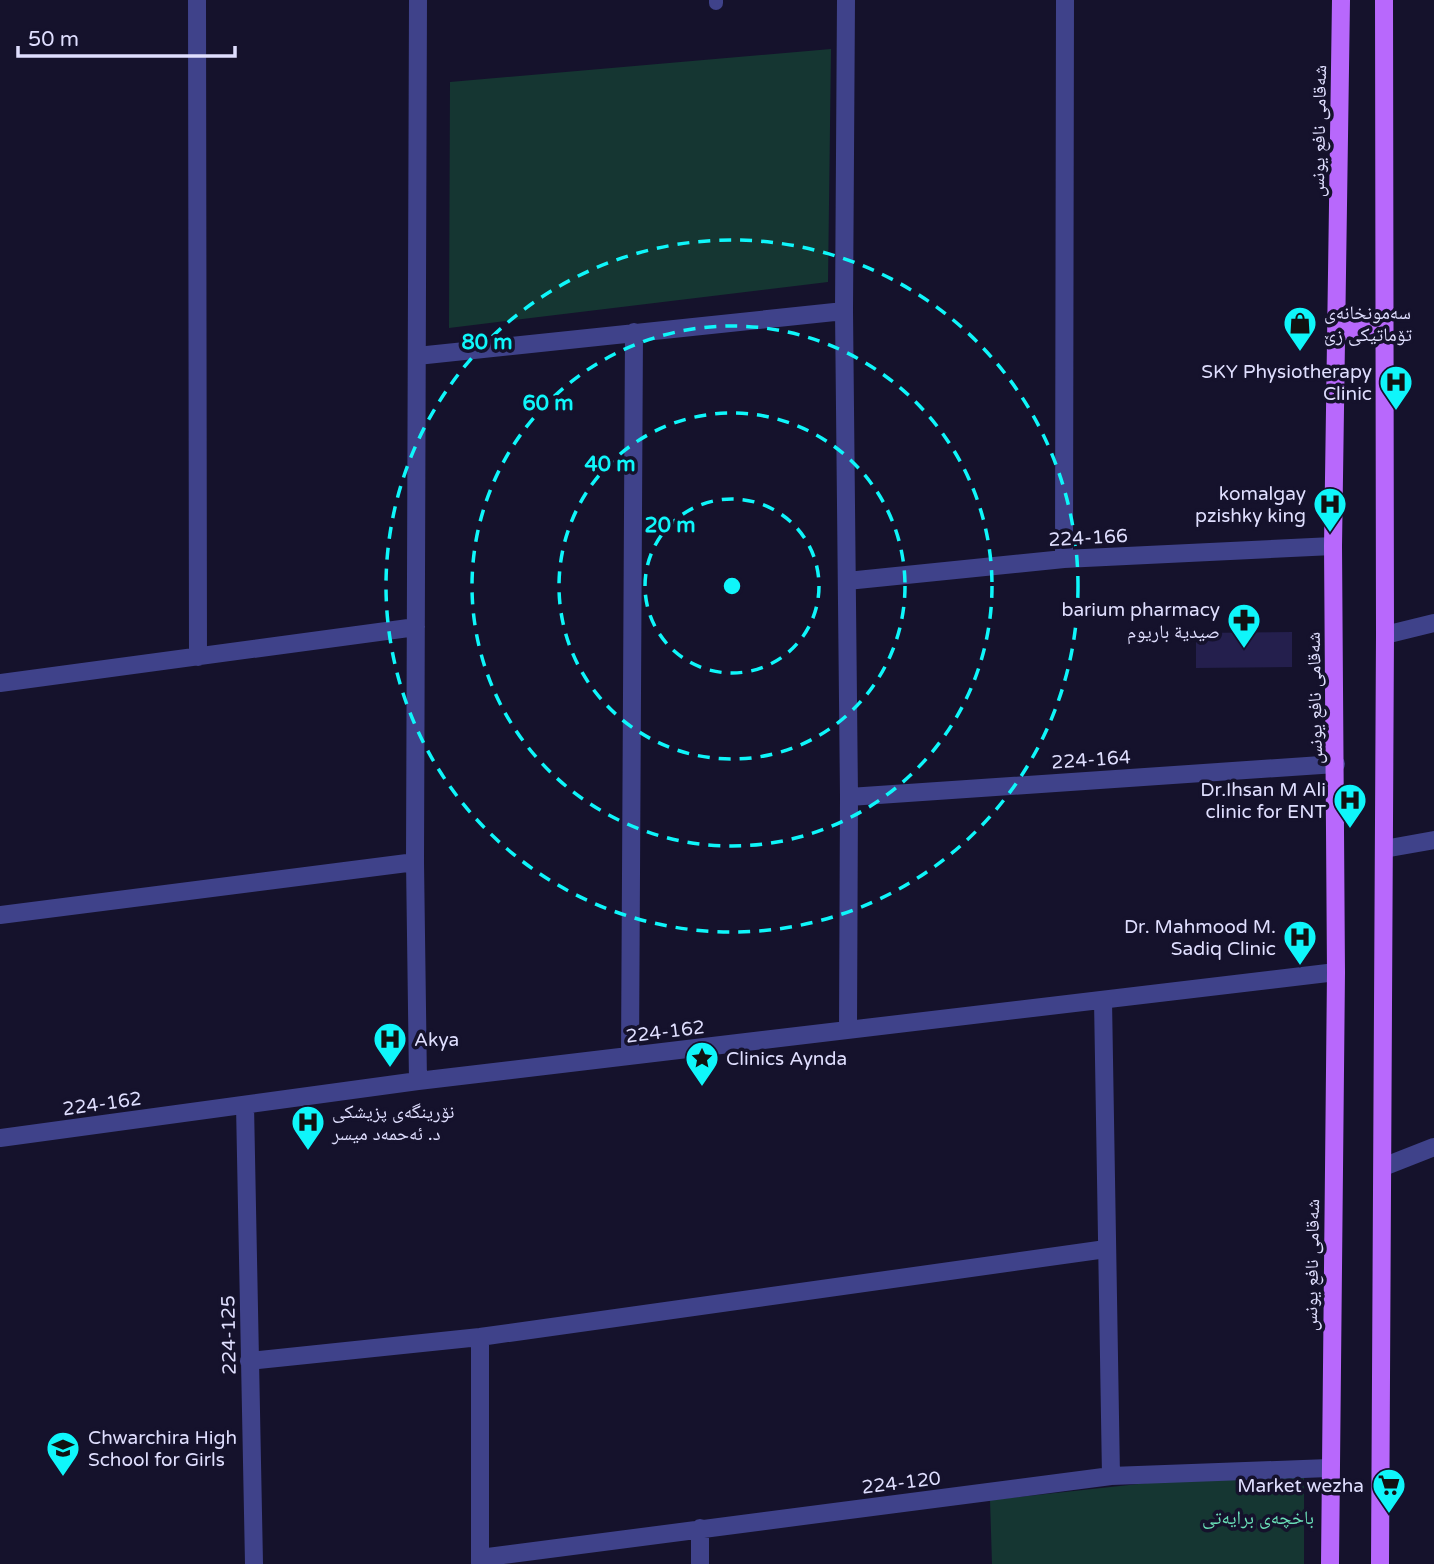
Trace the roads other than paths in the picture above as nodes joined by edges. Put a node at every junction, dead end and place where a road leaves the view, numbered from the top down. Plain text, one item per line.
1 (197, 0) edge
2 (418, 0) edge
3 (846, 0) edge
4 (1065, 0) edge
5 (1341, 0) edge
6 (1384, 0) edge
7 (844, 311) junction
8 (1384, 322) junction
9 (634, 332) junction
10 (1337, 333) junction
11 (416, 356) junction
12 (1333, 546) junction
13 (1063, 559) junction
14 (847, 581) junction
15 (1434, 624) edge
16 (416, 628) junction
17 (1385, 635) junction
18 (198, 657) junction
19 (0, 683) edge
20 (1336, 764) junction
21 (849, 797) junction
22 (1434, 840) edge
23 (1384, 849) junction
24 (415, 862) junction
25 (0, 915) edge
26 (1336, 972) junction
27 (1103, 1000) junction
28 (848, 1030) junction
29 (630, 1056) junction
30 (418, 1081) junction
31 (245, 1105) junction
32 (0, 1138) edge
33 (1434, 1147) edge
34 (1383, 1167) junction
35 (1106, 1249) junction
36 (480, 1338) junction
37 (249, 1361) junction
38 (1329, 1468) junction
39 (1111, 1476) junction
40 (700, 1528) junction
41 (480, 1561) edge
42 (254, 1564) edge
43 (701, 1564) edge
44 (1330, 1564) edge
45 (1380, 1564) edge

1 - 18 street
2 - 11 street
3 - 7 street
4 - 13 street
5 - 10 main road, شەقامی نافع یونس
6 - 8 main road
7 - 9 street
7 - 14 street
8 - 10 main road
8 - 17 main road
9 - 11 street
9 - 29 street
10 - 12 main road, شەقامی نافع یونس
11 - 16 street
12 - 13 street, 224-166
12 - 20 main road, شەقامی نافع یونس
13 - 14 street, 224-166
14 - 21 street
15 - 17 street
16 - 18 street
16 - 24 street
17 - 23 main road
18 - 19 street
20 - 21 street, 224-164
20 - 26 main road, شەقامی نافع یونس
21 - 28 street
22 - 23 street
23 - 34 main road
24 - 25 street
24 - 30 street
26 - 27 street, 224-162
26 - 38 main road, شەقامی نافع یونس
27 - 28 street, 224-162
27 - 35 street
28 - 29 street, 224-162
29 - 30 street, 224-162
30 - 31 street, 224-162
31 - 32 street, 224-162
31 - 37 street, 224-125
33 - 34 street
34 - 45 main road
35 - 36 street
35 - 39 street
36 - 37 street
36 - 41 street
37 - 42 street, 224-125
38 - 39 street, 224-120
38 - 44 main road, شەقامی نافع یونس
39 - 40 street, 224-120
40 - 41 street, 224-120
40 - 43 street

